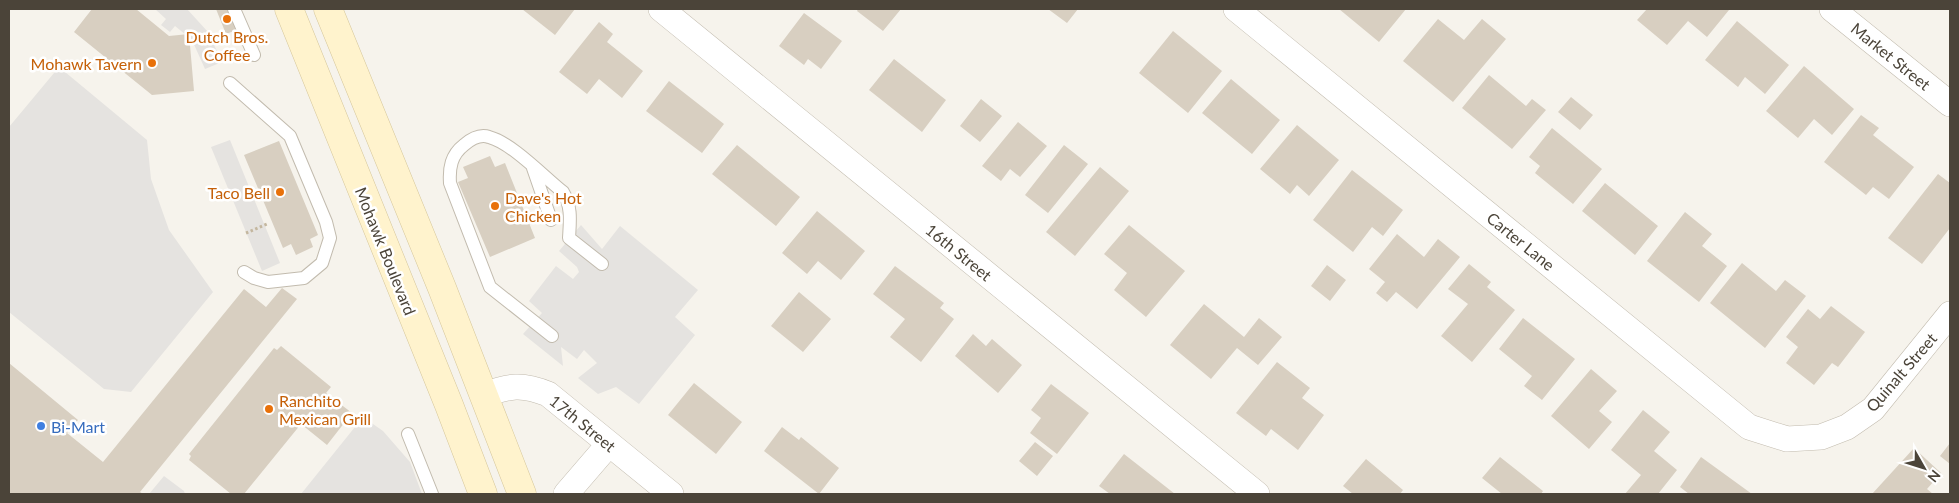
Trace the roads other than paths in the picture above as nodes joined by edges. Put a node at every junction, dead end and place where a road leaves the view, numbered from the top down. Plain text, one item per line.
1 (234, 9) edge
2 (328, 9) edge
3 (661, 9) edge
4 (1236, 9) edge
5 (1832, 9) edge
6 (291, 10) edge
7 (254, 55) dead end
8 (230, 83) dead end
9 (1950, 104) edge
10 (533, 168) junction
11 (551, 220) dead end
12 (602, 264) dead end
13 (244, 272) dead end
14 (1950, 314) edge
15 (552, 336) dead end
16 (483, 395) junction
17 (408, 434) dead end
18 (1821, 437) joint
19 (609, 444) junction
20 (432, 494) edge
21 (483, 494) edge
22 (522, 494) edge
23 (566, 494) edge
24 (671, 494) edge
25 (1257, 494) edge

1 - 7 lane
2 - 16 main road
3 - 25 street, 16th Street
4 - 18 street, Carter Lane
5 - 9 street, Market Street
6 - 21 main road, Mohawk Boulevard
8 - 13 lane
10 - 11 lane
10 - 12 lane
10 - 15 lane
14 - 18 street, Quinalt Street
16 - 19 street, 17th Street
16 - 22 main road
17 - 20 lane
19 - 23 street
19 - 24 street, 17th Street

